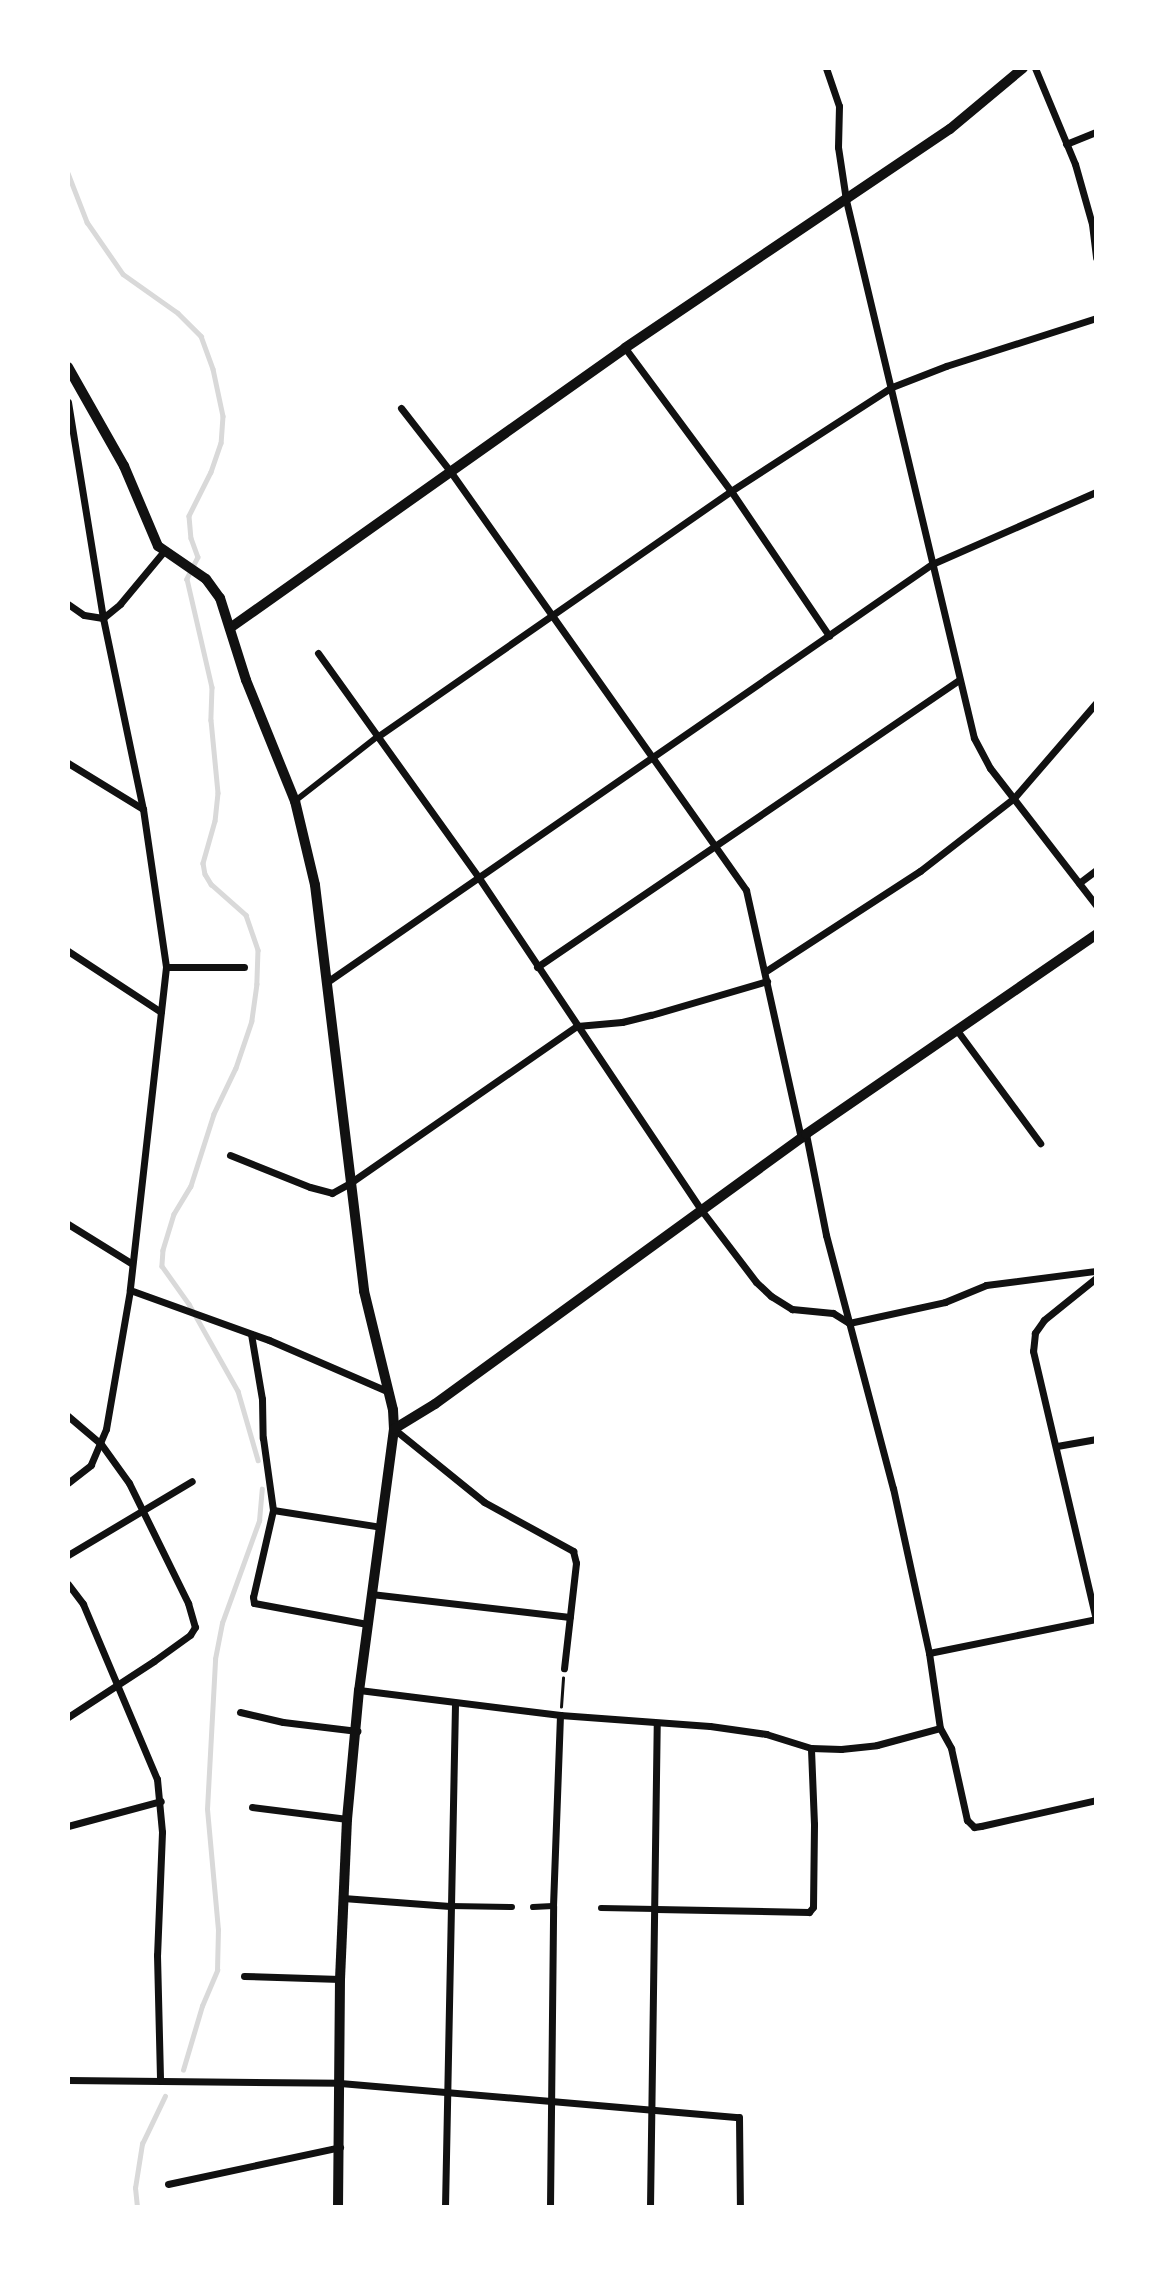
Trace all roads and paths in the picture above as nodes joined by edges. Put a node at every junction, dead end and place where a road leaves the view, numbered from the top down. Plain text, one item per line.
1 (826, 68) edge
2 (1023, 68) edge
3 (1035, 68) edge
4 (1096, 132) edge
5 (1066, 144) junction
6 (846, 200) junction
7 (1096, 258) edge
8 (1096, 318) edge
9 (625, 348) junction
10 (69, 375) edge
11 (892, 387) junction
12 (68, 402) edge
13 (401, 408) dead end
14 (450, 471) junction
15 (731, 491) junction
16 (1096, 492) edge
17 (164, 551) junction
18 (932, 564) junction
19 (68, 604) edge
20 (552, 614) junction
21 (103, 618) junction
22 (230, 628) junction
23 (829, 636) junction
24 (318, 653) dead end
25 (959, 680) junction
26 (1096, 703) edge
27 (377, 737) junction
28 (653, 757) junction
29 (68, 763) edge
30 (1014, 798) junction
31 (295, 800) junction
32 (143, 809) junction
33 (715, 845) junction
34 (1096, 870) edge
35 (480, 878) junction
36 (1079, 883) junction
37 (1096, 905) edge
38 (1096, 935) edge
39 (68, 951) edge
40 (166, 967) junction
41 (244, 967) dead end
42 (537, 967) junction
43 (766, 971) junction
44 (767, 981) junction
45 (327, 982) junction
46 (161, 1012) junction
47 (577, 1026) junction
48 (956, 1029) junction
49 (803, 1137) junction
50 (1040, 1143) dead end
51 (230, 1155) dead end
52 (350, 1184) junction
53 (702, 1211) junction
54 (68, 1224) edge
55 (131, 1263) junction
56 (1096, 1271) edge
57 (1096, 1278) edge
58 (130, 1290) junction
59 (849, 1323) junction
60 (251, 1334) junction
61 (387, 1391) junction
62 (68, 1416) edge
63 (394, 1429) junction
64 (1096, 1439) edge
65 (101, 1444) junction
66 (1057, 1446) junction
67 (192, 1481) dead end
68 (68, 1483) edge
69 (143, 1509) junction
70 (273, 1510) junction
71 (381, 1527) junction
72 (68, 1555) edge
73 (68, 1584) edge
74 (371, 1594) junction
75 (570, 1617) junction
76 (1096, 1619) edge
77 (367, 1624) junction
78 (929, 1653) junction
79 (564, 1668) joint
80 (117, 1687) junction
81 (359, 1689) junction
82 (455, 1703) junction
83 (240, 1712) dead end
84 (560, 1715) junction
85 (68, 1717) edge
86 (657, 1724) junction
87 (940, 1728) junction
88 (357, 1731) junction
89 (811, 1748) junction
90 (1096, 1800) edge
91 (161, 1801) junction
92 (252, 1807) dead end
93 (347, 1819) junction
94 (68, 1826) edge
95 (343, 1898) junction
96 (450, 1906) junction
97 (553, 1906) junction
98 (512, 1907) dead end
99 (533, 1907) dead end
100 (601, 1908) dead end
101 (656, 1909) junction
102 (244, 1976) dead end
103 (340, 1979) junction
104 (68, 2080) edge
105 (160, 2081) junction
106 (340, 2083) junction
107 (446, 2093) junction
108 (550, 2101) junction
109 (651, 2109) junction
110 (340, 2147) junction
111 (168, 2184) dead end
112 (338, 2207) edge
113 (445, 2207) edge
114 (550, 2207) edge
115 (650, 2207) edge
116 (740, 2207) edge

1 - 6 street
2 - 6 street
3 - 5 street
4 - 5 street
5 - 7 street
6 - 9 street
6 - 11 street
8 - 11 street
9 - 14 street
9 - 15 street
10 - 17 street
11 - 15 street
11 - 18 street
12 - 21 street
13 - 14 street
14 - 20 street
14 - 22 street
15 - 20 street
15 - 23 street
16 - 18 street
17 - 21 street
17 - 22 street
18 - 23 street
18 - 25 street
19 - 21 street
20 - 27 street
20 - 28 street
21 - 32 street
22 - 31 street
23 - 28 street
24 - 27 street
25 - 30 street
25 - 33 street
26 - 30 street
27 - 31 street
27 - 35 street
28 - 33 street
28 - 35 street
29 - 32 street
30 - 36 street
30 - 43 street
31 - 45 street
32 - 40 street
33 - 42 street
33 - 43 street
34 - 36 street
35 - 42 street
35 - 45 street
36 - 37 street
38 - 48 street
39 - 46 street
40 - 41 street
40 - 46 street
42 - 47 street
43 - 44 street
44 - 47 street
44 - 49 street
45 - 52 street
46 - 55 street
47 - 52 street
47 - 53 street
48 - 49 street
48 - 50 street
49 - 53 street
49 - 59 street
51 - 52 street
52 - 61 street
53 - 59 street
53 - 63 street
54 - 55 street
55 - 58 street
56 - 59 street
57 - 66 street
58 - 60 street
58 - 65 street
59 - 78 street
60 - 61 street
60 - 70 street
61 - 63 street
62 - 65 street
63 - 71 street
63 - 75 street
64 - 66 street
65 - 68 street
65 - 69 street
66 - 76 street
67 - 69 street
69 - 72 street
69 - 80 street
70 - 71 street
70 - 77 street
71 - 74 street
73 - 80 street
74 - 75 street
74 - 77 street
75 - 79 street
76 - 78 street
77 - 81 street
78 - 87 street
79 - 84 path
80 - 85 street
80 - 91 street
81 - 82 street
81 - 88 street
82 - 84 street
82 - 96 street
83 - 88 street
84 - 86 street
84 - 97 street
86 - 89 street
86 - 101 street
87 - 89 street
87 - 90 street
88 - 93 street
89 - 101 street
91 - 94 street
91 - 105 street
92 - 93 street
93 - 95 street
95 - 96 street
95 - 103 street
96 - 98 street
96 - 107 street
97 - 99 street
97 - 108 street
100 - 101 street
101 - 109 street
102 - 103 street
103 - 106 street
104 - 105 street
105 - 106 street
106 - 107 street
106 - 110 street
107 - 108 street
107 - 113 street
108 - 109 street
108 - 114 street
109 - 115 street
109 - 116 street
110 - 111 street
110 - 112 street

